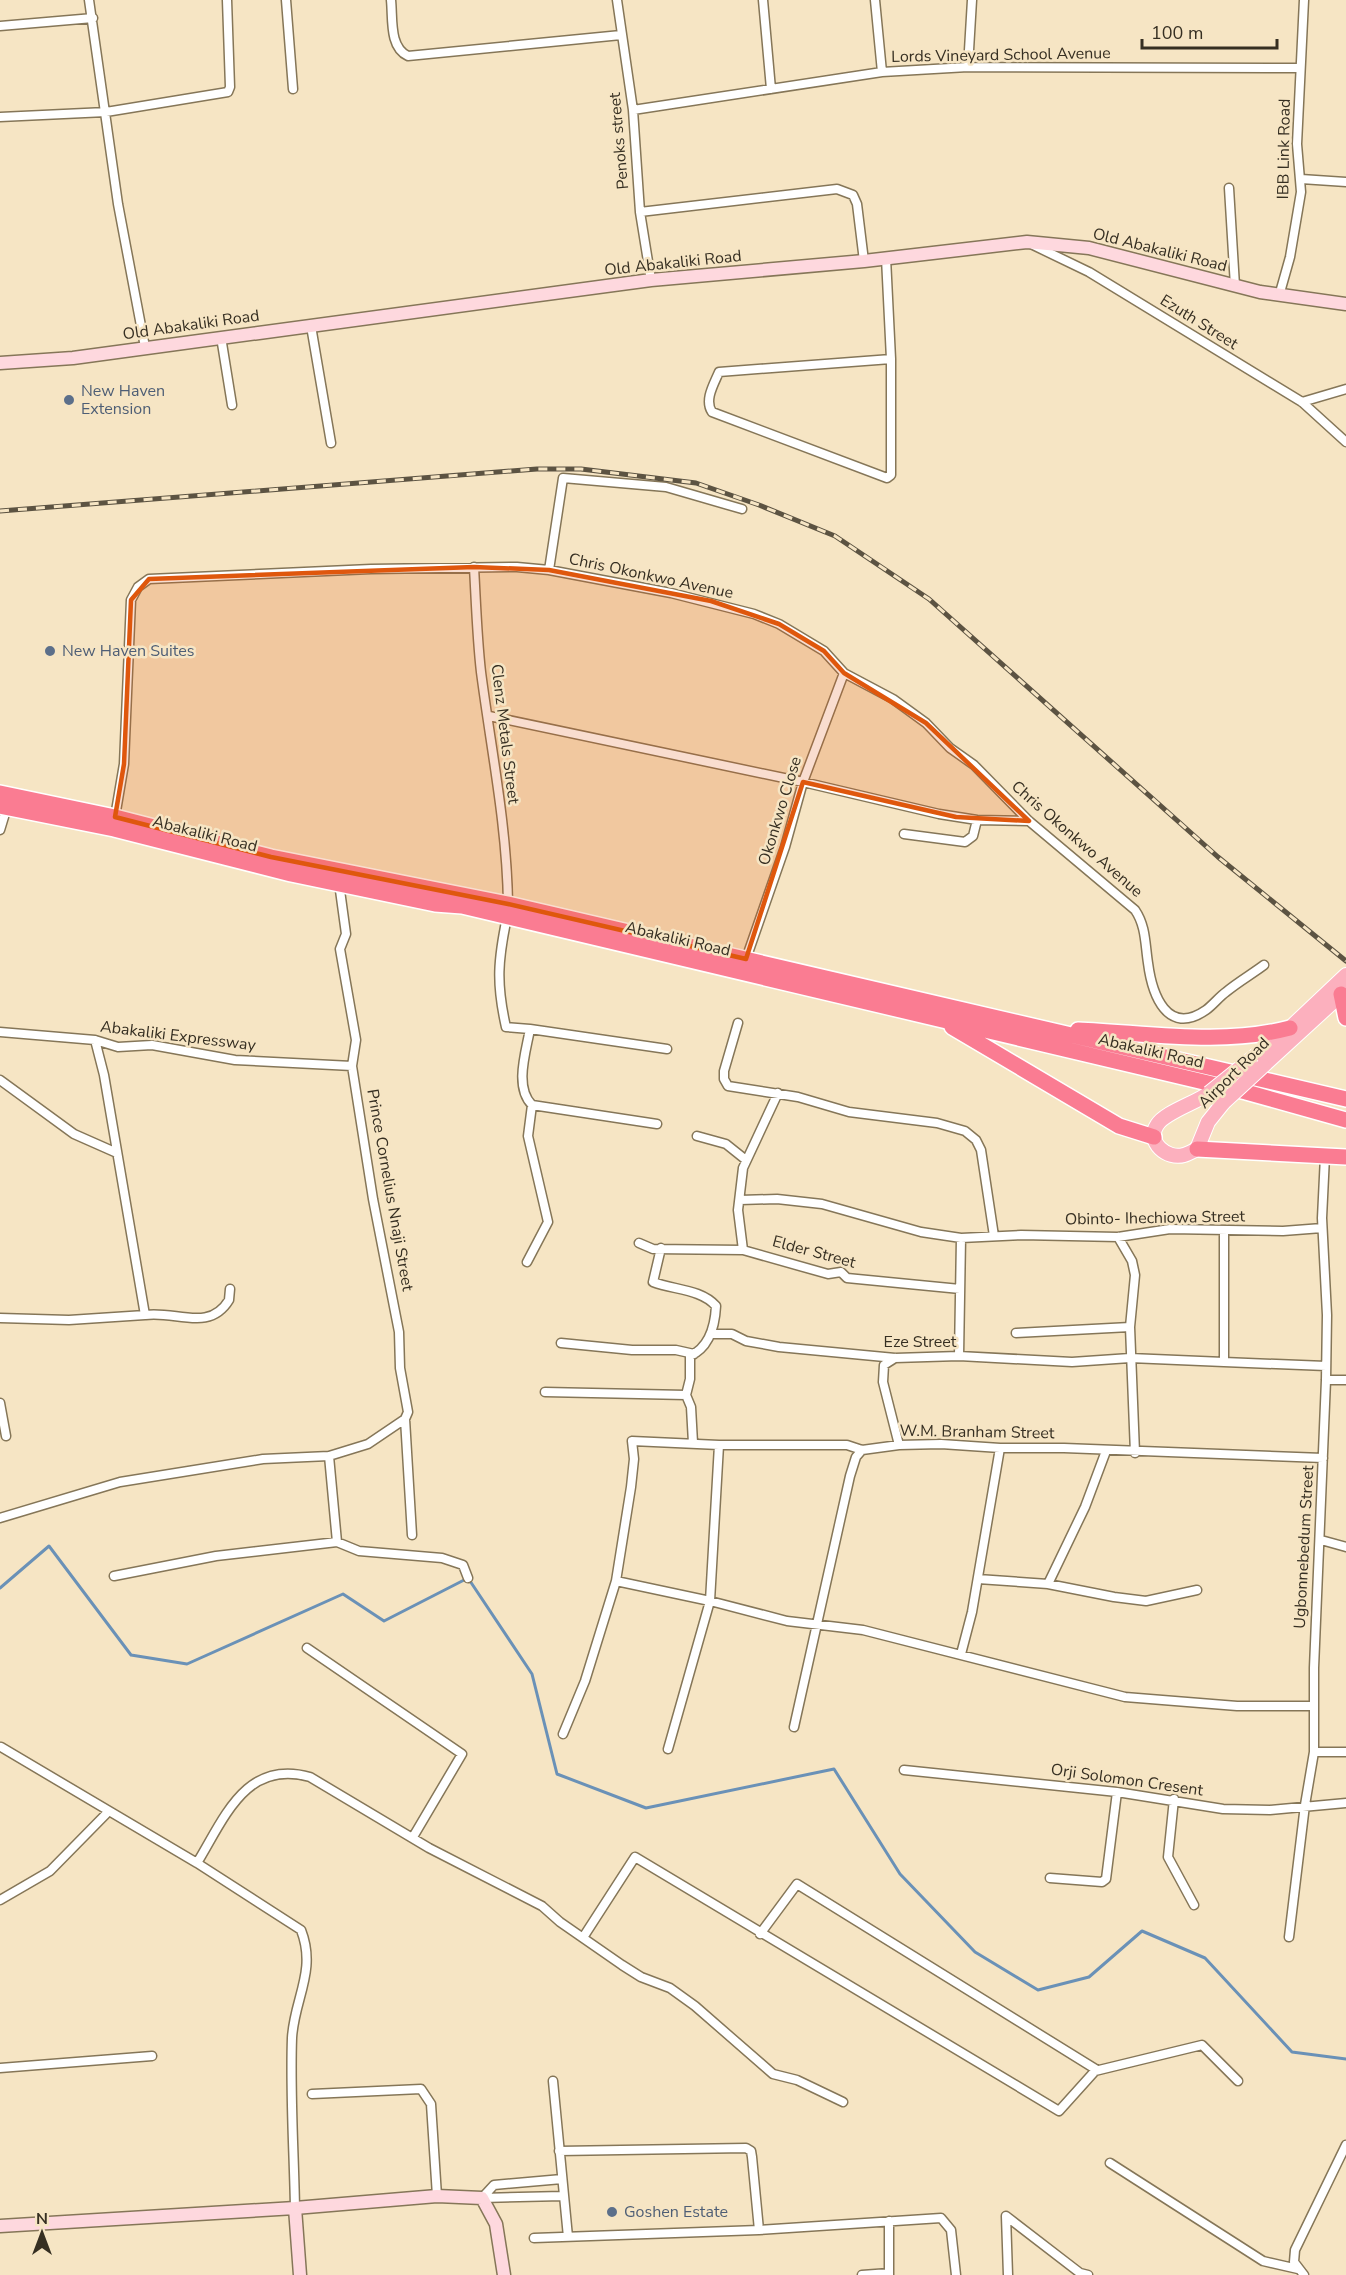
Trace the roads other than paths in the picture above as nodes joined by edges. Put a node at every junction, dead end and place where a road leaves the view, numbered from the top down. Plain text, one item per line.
1 (89, 0) edge
2 (227, 0) edge
3 (285, 0) edge
4 (391, 0) edge
5 (617, 0) edge
6 (763, 0) edge
7 (875, 0) edge
8 (972, 0) edge
9 (1304, 0) edge
10 (93, 18) junction
11 (0, 26) edge
12 (621, 35) junction
13 (968, 67) junction
14 (1300, 68) junction
15 (882, 72) junction
16 (293, 89) dead end
17 (771, 89) junction
18 (633, 110) junction
19 (106, 112) junction
20 (0, 117) edge
21 (1301, 179) junction
22 (1346, 182) edge
23 (1229, 188) dead end
24 (640, 212) junction
25 (1027, 242) junction
26 (886, 258) junction
27 (864, 261) junction
28 (651, 280) junction
29 (1235, 286) junction
30 (1279, 296) junction
31 (1346, 304) edge
32 (311, 326) junction
33 (221, 337) junction
34 (145, 347) junction
35 (891, 359) junction
36 (0, 363) edge
37 (1346, 389) edge
38 (1302, 402) junction
39 (232, 405) dead end
40 (1346, 442) edge
41 (331, 443) dead end
42 (742, 509) dead end
43 (474, 567) junction
44 (549, 570) junction
45 (844, 673) junction
46 (489, 716) junction
47 (803, 782) junction
48 (0, 793) edge
49 (4, 806) edge
50 (115, 817) junction
51 (977, 820) junction
52 (1029, 822) junction
53 (0, 830) edge
54 (904, 834) dead end
55 (339, 883) junction
56 (508, 910) junction
57 (746, 959) junction
58 (1264, 965) dead end
59 (1346, 975) edge
60 (1343, 992) edge
61 (1346, 1018) edge
62 (939, 1019) junction
63 (738, 1023) dead end
64 (1036, 1028) junction
65 (1290, 1028) junction
66 (530, 1029) junction
67 (0, 1032) edge
68 (94, 1041) junction
69 (667, 1049) dead end
70 (352, 1066) junction
71 (0, 1080) edge
72 (778, 1093) junction
73 (1346, 1099) edge
74 (532, 1105) junction
75 (1346, 1120) edge
76 (657, 1124) dead end
77 (697, 1136) dead end
78 (1154, 1137) junction
79 (1197, 1149) junction
80 (117, 1153) junction
81 (1325, 1156) junction
82 (1346, 1157) edge
83 (746, 1160) junction
84 (740, 1200) junction
85 (1322, 1228) junction
86 (1224, 1230) junction
87 (994, 1236) junction
88 (1118, 1237) junction
89 (961, 1238) junction
90 (639, 1243) dead end
91 (661, 1248) junction
92 (743, 1250) junction
93 (527, 1262) dead end
94 (230, 1289) dead end
95 (960, 1289) junction
96 (145, 1315) junction
97 (0, 1318) edge
98 (1130, 1327) junction
99 (1016, 1333) dead end
100 (712, 1334) junction
101 (561, 1343) dead end
102 (694, 1354) junction
103 (959, 1356) junction
104 (895, 1358) junction
105 (1130, 1358) junction
106 (1224, 1362) junction
107 (1326, 1366) junction
108 (1326, 1380) junction
109 (1346, 1380) edge
110 (545, 1392) dead end
111 (686, 1395) junction
112 (0, 1403) edge
113 (405, 1419) junction
114 (6, 1436) dead end
115 (693, 1443) junction
116 (719, 1445) junction
117 (899, 1445) junction
118 (1000, 1448) junction
119 (862, 1450) junction
120 (1106, 1451) junction
121 (1135, 1453) junction
122 (329, 1456) junction
123 (1323, 1458) junction
124 (0, 1518) edge
125 (412, 1535) dead end
126 (1320, 1540) junction
127 (337, 1542) junction
128 (1346, 1547) edge
129 (114, 1576) dead end
130 (468, 1578) dead end
131 (978, 1580) junction
132 (616, 1581) junction
133 (1048, 1584) junction
134 (1197, 1590) dead end
135 (710, 1601) junction
136 (819, 1624) junction
137 (307, 1648) dead end
138 (962, 1654) junction
139 (1313, 1706) junction
140 (794, 1727) dead end
141 (563, 1734) dead end
142 (2, 1747) dead end
143 (668, 1749) dead end
144 (1314, 1752) junction
145 (1346, 1752) edge
146 (904, 1770) dead end
147 (1117, 1792) junction
148 (1174, 1799) junction
149 (1346, 1803) edge
150 (1305, 1805) junction
151 (108, 1812) junction
152 (413, 1837) junction
153 (197, 1863) junction
154 (1050, 1878) dead end
155 (0, 1900) edge
156 (1194, 1905) dead end
157 (760, 1934) junction
158 (584, 1936) junction
159 (1289, 1937) dead end
160 (152, 2056) dead end
161 (0, 2067) edge
162 (1097, 2070) junction
163 (553, 2081) dead end
164 (1238, 2081) dead end
165 (312, 2094) dead end
166 (843, 2102) dead end
167 (1346, 2145) edge
168 (559, 2151) junction
169 (1110, 2163) dead end
170 (562, 2180) junction
171 (437, 2196) junction
172 (563, 2196) junction
173 (482, 2198) junction
174 (295, 2208) junction
175 (888, 2221) junction
176 (0, 2226) edge
177 (759, 2230) junction
178 (568, 2237) junction
179 (534, 2238) dead end
180 (1301, 2272) edge
181 (889, 2274) edge
182 (300, 2275) edge
183 (504, 2275) edge
184 (862, 2275) edge
185 (956, 2275) edge
186 (1008, 2275) edge
187 (1088, 2275) edge

1 - 10 street
2 - 19 street
3 - 16 street
4 - 12 street
5 - 12 street, Penoks street
6 - 17 street
7 - 15 street
8 - 13 street
9 - 14 street, IBB Link Road
10 - 11 street
10 - 19 street
12 - 18 street, Penoks street
13 - 14 street, Lords Vineyard School Avenue
13 - 15 street, Lords Vineyard School Avenue
14 - 21 street, IBB Link Road
15 - 17 street, Lords Vineyard School Avenue
17 - 18 street, Lords Vineyard School Avenue
18 - 24 street, Penoks street
19 - 20 street
19 - 34 street
21 - 22 street
21 - 30 street, IBB Link Road
23 - 29 street
24 - 27 street
24 - 28 street, Penoks street
25 - 26 main road, Old Abakaliki Road
25 - 29 main road, Old Abakaliki Road
25 - 38 street, Ezuth Street
26 - 27 main road, Old Abakaliki Road
26 - 35 street
27 - 28 main road, Old Abakaliki Road
28 - 32 main road, Old Abakaliki Road
29 - 30 main road, Old Abakaliki Road
30 - 31 main road, Old Abakaliki Road
32 - 33 main road, Old Abakaliki Road
32 - 41 street
33 - 34 main road, Old Abakaliki Road
33 - 39 street
34 - 36 main road, Old Abakaliki Road
35 - 35 street
37 - 38 street
38 - 40 street, Ezuth Street
42 - 44 street
43 - 44 street, Chris Okonkwo Avenue
43 - 46 street, Clenz Metals Street
43 - 50 street, Chris Okonkwo Avenue
44 - 45 street, Chris Okonkwo Avenue
45 - 47 street, Okonkwo Close
45 - 52 street, Chris Okonkwo Avenue
46 - 47 street
46 - 56 street, Clenz Metals Street
47 - 51 street
47 - 57 street, Okonkwo Close
48 - 50 highway, Abakaliki Road
49 - 53 street
49 - 55 highway, Abakaliki Road
50 - 56 highway, Abakaliki Road
51 - 52 street
51 - 54 street
52 - 58 street, Chris Okonkwo Avenue
55 - 56 highway, Abakaliki Road
55 - 70 street, Prince Cornelius Nnaji Street
56 - 57 highway, Abakaliki Road
56 - 62 highway, Abakaliki Road
56 - 66 street, Clenz Metals Street
57 - 64 highway, Abakaliki Road
59 - 65 main road, Airport Road
60 - 61 highway
60 - 79 main road, Airport Road, bridge
62 - 75 highway, Abakaliki Road
62 - 78 highway
63 - 72 street
64 - 65 highway
64 - 73 highway, Abakaliki Road
65 - 78 main road, Airport Road, bridge
66 - 69 street
66 - 74 street
67 - 68 street, Abakaliki Expressway
68 - 70 street, Abakaliki Expressway
68 - 80 street
70 - 113 street, Prince Cornelius Nnaji Street
71 - 80 street
72 - 83 street
72 - 87 street
74 - 76 street
74 - 93 street
77 - 83 street
78 - 79 main road
79 - 81 highway
80 - 96 street
81 - 82 highway
81 - 85 street, Ugbonnebedum Street
83 - 84 street
84 - 89 street, Obinto- Ihechiowa Street
84 - 92 street
85 - 86 street, Obinto- Ihechiowa Street
85 - 107 street, Ugbonnebedum Street
86 - 88 street, Obinto- Ihechiowa Street
86 - 106 street
87 - 88 street, Obinto- Ihechiowa Street
87 - 89 street, Obinto- Ihechiowa Street
88 - 98 street
89 - 95 street
90 - 91 street, Elder Street
91 - 92 street, Elder Street
91 - 100 street
92 - 95 street, Elder Street
94 - 96 street
95 - 103 street
96 - 97 street
98 - 99 street
98 - 105 street
100 - 102 street
100 - 104 street, Eze Street
101 - 102 street
102 - 111 street
103 - 104 street, Eze Street
103 - 105 street, Eze Street
104 - 117 street
105 - 106 street, Eze Street
105 - 121 street
106 - 107 street, Eze Street
107 - 108 street, Ugbonnebedum Street
108 - 109 street
108 - 123 street, Ugbonnebedum Street
110 - 111 street
111 - 115 street
112 - 114 street
113 - 122 street
113 - 125 street, Prince Cornelius Nnaji Street
115 - 116 street, W.M. Branham Street
115 - 132 street, W.M. Branham Street
116 - 119 street, W.M. Branham Street
116 - 135 street
117 - 118 street, W.M. Branham Street
117 - 119 street, W.M. Branham Street
118 - 120 street, W.M. Branham Street
118 - 131 street
119 - 136 street
120 - 121 street, W.M. Branham Street
120 - 133 street
121 - 123 street, W.M. Branham Street
122 - 124 street
122 - 127 street
123 - 126 street, Ugbonnebedum Street
126 - 128 street
126 - 139 street, Ugbonnebedum Street
127 - 129 street
127 - 130 street
131 - 133 street
131 - 138 street
132 - 135 street
132 - 141 street
133 - 134 street
135 - 136 street
135 - 143 street
136 - 138 street
136 - 140 street
137 - 152 street
138 - 139 street
139 - 144 street, Ugbonnebedum Street
142 - 151 street
144 - 145 street
144 - 150 street, Ugbonnebedum Street
146 - 147 street, Orji Solomon Cresent
147 - 148 street, Orji Solomon Cresent
147 - 154 street
148 - 150 street, Orji Solomon Cresent
148 - 156 street
149 - 150 street, Orji Solomon Cresent
150 - 159 street, Ugbonnebedum Street
151 - 153 street
151 - 155 street
152 - 153 street
152 - 158 street
153 - 174 street
157 - 158 street
157 - 162 street
157 - 162 street
158 - 166 street
160 - 161 street
162 - 164 street
163 - 168 street
165 - 171 street
167 - 180 street
168 - 170 street
168 - 177 street
169 - 180 street
170 - 172 street
170 - 173 street
171 - 173 main road
171 - 174 main road
172 - 173 street
172 - 178 street
173 - 183 main road
174 - 176 main road
174 - 182 main road
175 - 177 street
175 - 181 street
175 - 185 street
177 - 178 street
178 - 179 street
181 - 184 street
186 - 187 street

